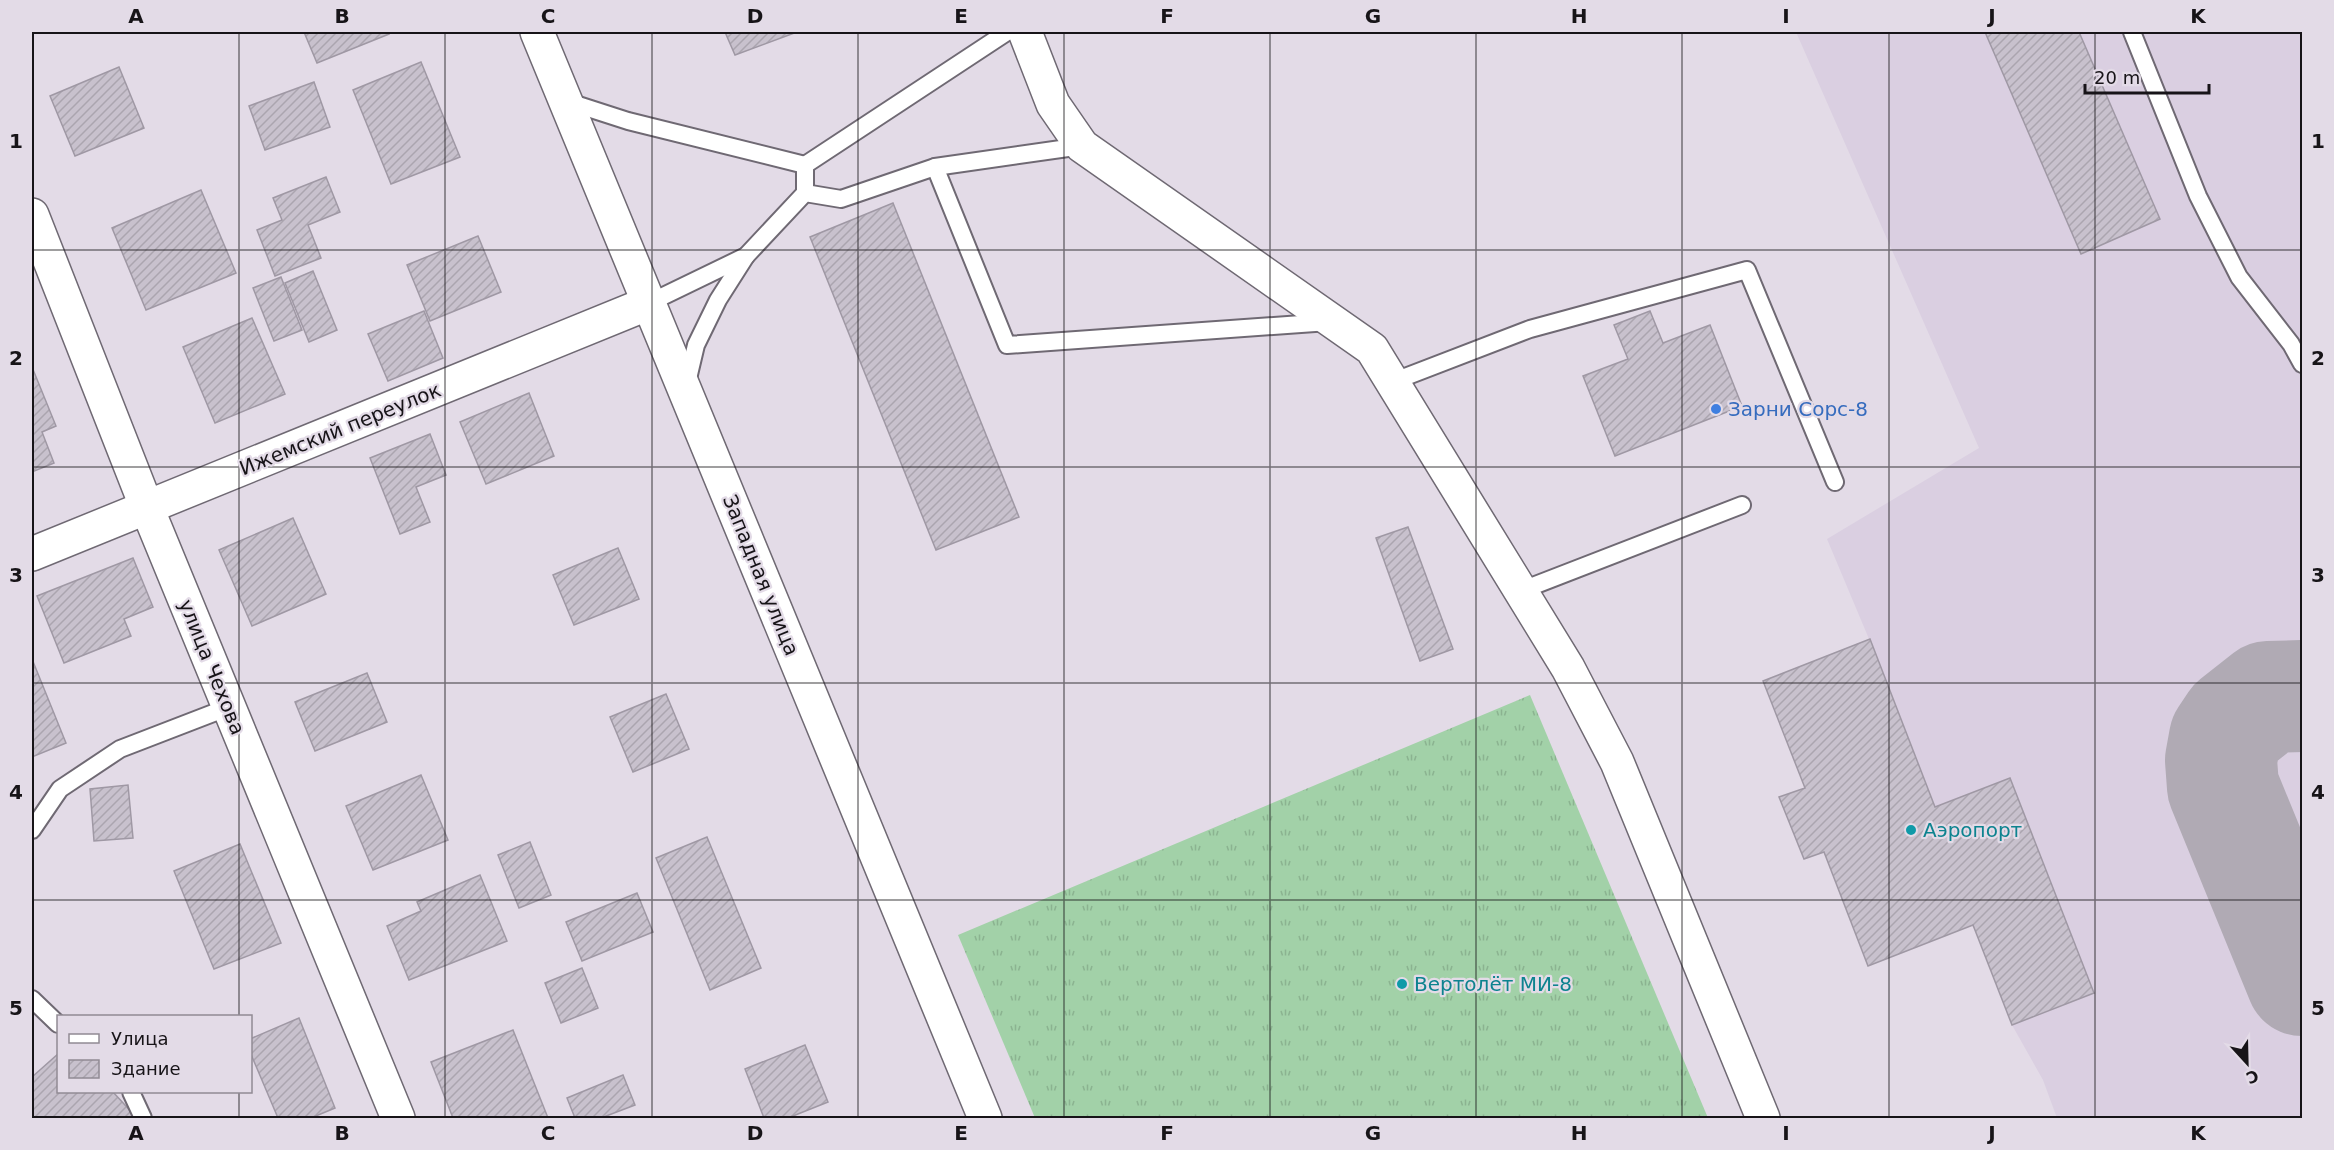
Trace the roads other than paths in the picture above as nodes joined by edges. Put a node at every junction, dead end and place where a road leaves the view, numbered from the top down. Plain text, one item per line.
1 (537, 32) edge
2 (1007, 32) edge
3 (1025, 32) edge
4 (2132, 32) edge
5 (566, 101) junction
6 (1082, 146) junction
7 (805, 165) junction
8 (935, 167) junction
9 (805, 193) junction
10 (32, 215) edge
11 (746, 256) junction
12 (649, 303) junction
13 (1336, 322) junction
14 (2302, 364) edge
15 (1392, 382) junction
16 (685, 390) junction
17 (1835, 482) dead end
18 (1742, 505) dead end
19 (147, 508) junction
20 (32, 554) edge
21 (1520, 591) junction
22 (229, 708) junction
23 (32, 830) edge
24 (32, 999) edge
25 (57, 1023) edge
26 (131, 1093) edge
27 (143, 1119) edge
28 (398, 1119) edge
29 (985, 1119) edge
30 (1763, 1119) edge

1 - 5 street, Западная улица
2 - 7 lane
3 - 6 street
4 - 14 lane
5 - 7 lane
5 - 12 street, Западная улица
6 - 8 lane
6 - 13 street
7 - 9 lane
8 - 9 lane
8 - 13 lane
9 - 11 lane
10 - 19 street, улица Чехова
11 - 12 lane
11 - 16 lane
12 - 16 street, Западная улица
12 - 19 street, Ижемский переулок
13 - 15 street
15 - 17 lane
15 - 21 street
16 - 29 street, Западная улица
18 - 21 lane
19 - 20 street, Ижемский переулок
19 - 22 street, улица Чехова
21 - 30 street
22 - 23 lane
22 - 28 street, улица Чехова
24 - 25 lane
26 - 27 lane

